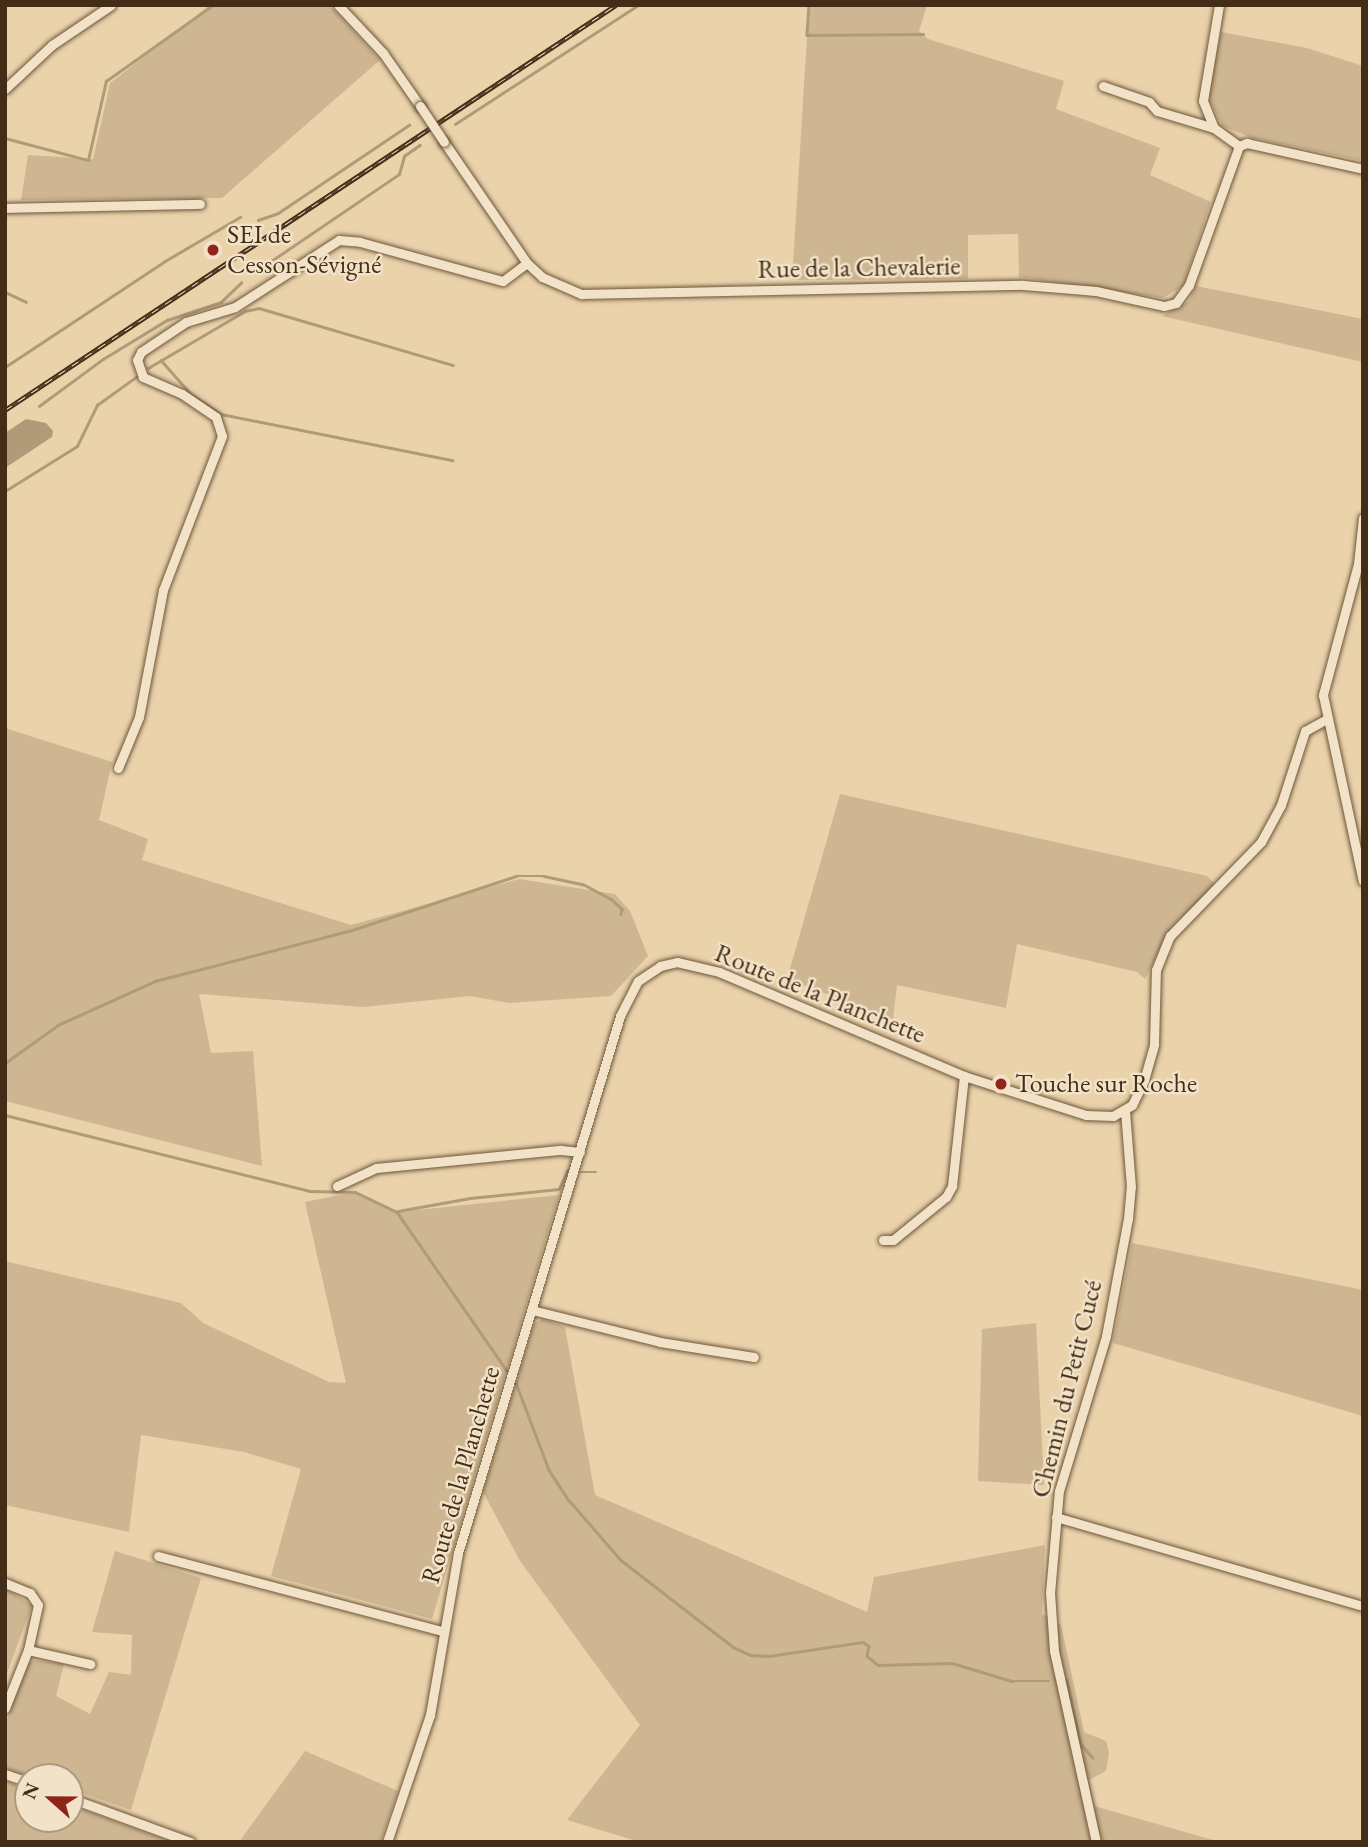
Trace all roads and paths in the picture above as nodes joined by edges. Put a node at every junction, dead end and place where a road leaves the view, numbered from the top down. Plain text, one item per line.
1 (111, 5) edge
2 (338, 5) edge
3 (1219, 5) edge
4 (1103, 86) dead end
5 (5, 89) edge
6 (1214, 128) junction
7 (1239, 146) junction
8 (1363, 169) edge
9 (200, 204) dead end
10 (5, 208) edge
11 (527, 262) junction
12 (1363, 518) edge
13 (1325, 720) junction
14 (118, 768) dead end
15 (1363, 881) edge
16 (964, 1076) junction
17 (1125, 1111) junction
18 (580, 1152) junction
19 (337, 1186) dead end
20 (883, 1240) dead end
21 (532, 1310) junction
22 (754, 1357) dead end
23 (1056, 1517) junction
24 (158, 1556) dead end
25 (5, 1583) edge
26 (1363, 1606) edge
27 (442, 1631) junction
28 (28, 1650) junction
29 (90, 1664) dead end
30 (5, 1708) edge
31 (84, 1803) edge
32 (191, 1842) edge
33 (387, 1842) edge
34 (1096, 1842) edge

1 - 5 street
2 - 11 street, Rue de la Chevalerie, bridge
3 - 6 street
4 - 6 street
6 - 7 street
7 - 8 street
7 - 11 street, Rue de la Chevalerie
9 - 10 street
11 - 14 street
12 - 13 street
13 - 15 street
13 - 17 street
16 - 17 street, Route de la Planchette
16 - 18 street, Route de la Planchette
16 - 20 street
17 - 23 street, Chemin du Petit Cucé
18 - 19 street
18 - 21 street, Route de la Planchette
21 - 22 street
21 - 27 street, Route de la Planchette
23 - 26 street
23 - 34 street, Chemin du Petit Cucé
24 - 27 street
25 - 28 street
27 - 33 street, Route de la Planchette
28 - 29 street
28 - 30 street
31 - 32 street

